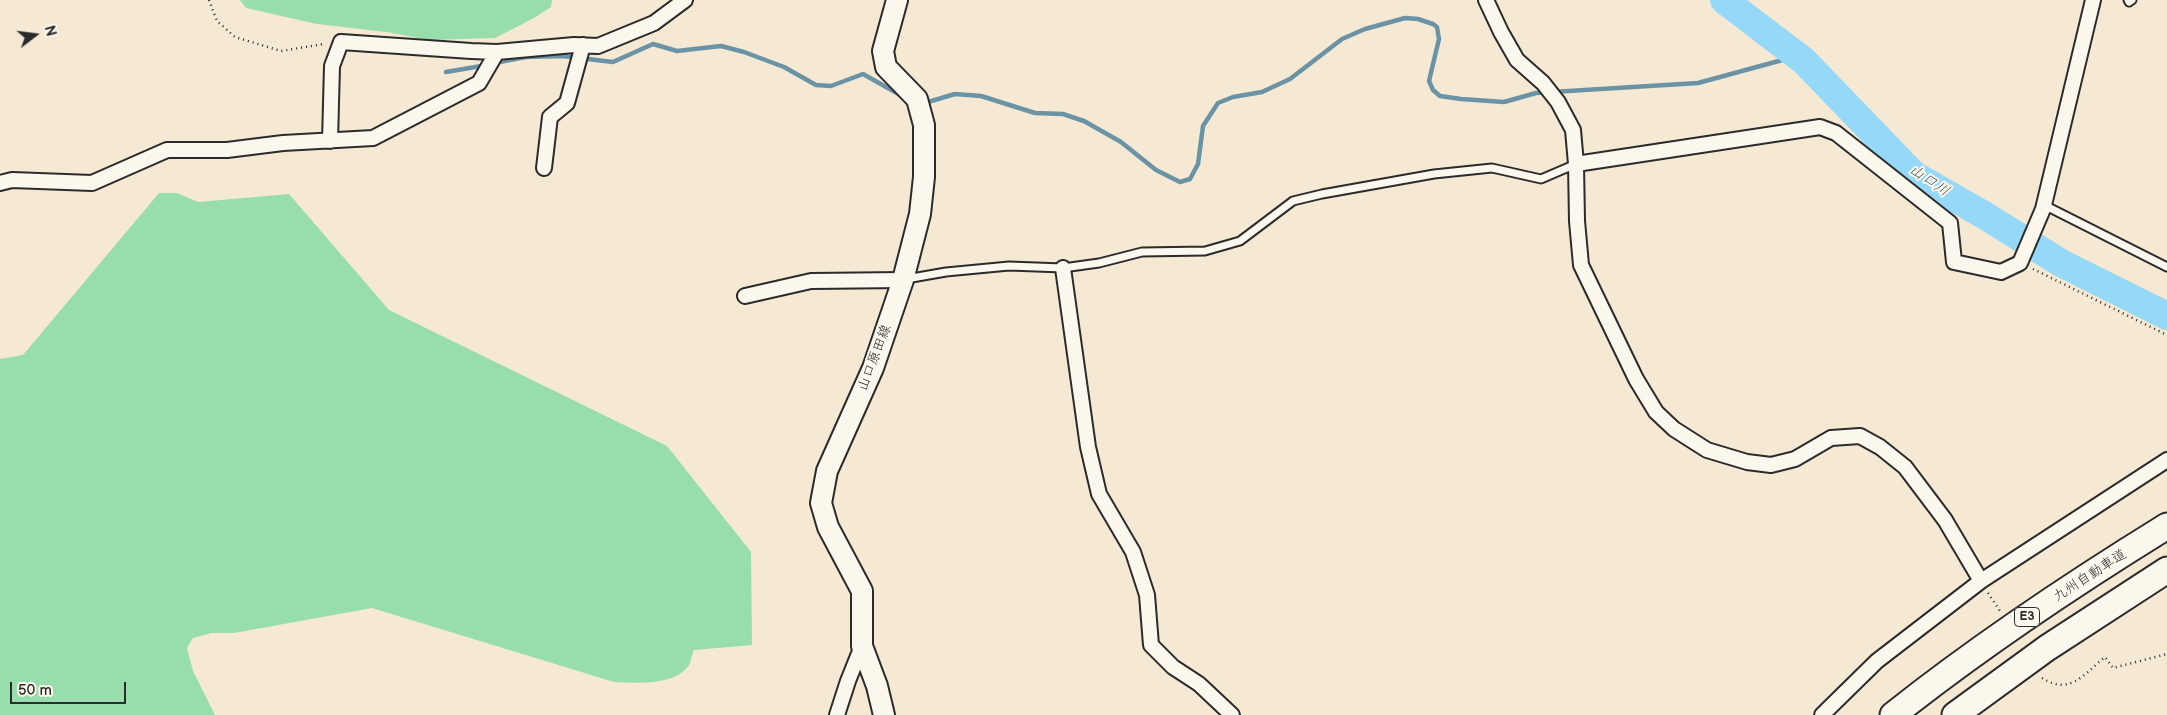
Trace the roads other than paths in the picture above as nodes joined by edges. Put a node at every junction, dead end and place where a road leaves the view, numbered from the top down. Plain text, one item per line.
1 (685, 0) edge
2 (896, 0) edge
3 (1486, 0) edge
4 (2093, 0) edge
5 (2128, 0) edge
6 (2132, 0) edge
7 (583, 45) junction
8 (497, 52) junction
9 (330, 141) junction
10 (1576, 164) junction
11 (544, 168) dead end
12 (0, 183) edge
13 (2044, 207) junction
14 (2167, 267) edge
15 (1063, 268) junction
16 (903, 280) junction
17 (745, 296) dead end
18 (2167, 460) edge
19 (2167, 526) edge
20 (2167, 570) edge
21 (1981, 581) junction
22 (862, 646) junction
23 (836, 715) edge
24 (884, 715) edge
25 (1232, 715) edge
26 (1822, 715) edge
27 (1893, 715) edge
28 (1955, 715) edge

1 - 7 street
2 - 16 main road, 山口原田線
3 - 10 street
4 - 13 street
5 - 6 lane
7 - 8 street
7 - 11 street
8 - 9 street
8 - 9 street
9 - 12 street
10 - 13 street
10 - 15 lane
10 - 21 street
13 - 14 lane
15 - 16 lane
15 - 25 street
16 - 17 street
16 - 22 main road, 山口原田線
18 - 21 street
19 - 27 highway, 九州自動車道 / E3
20 - 28 highway
21 - 26 street
22 - 23 street
22 - 24 main road, 山口原田線

